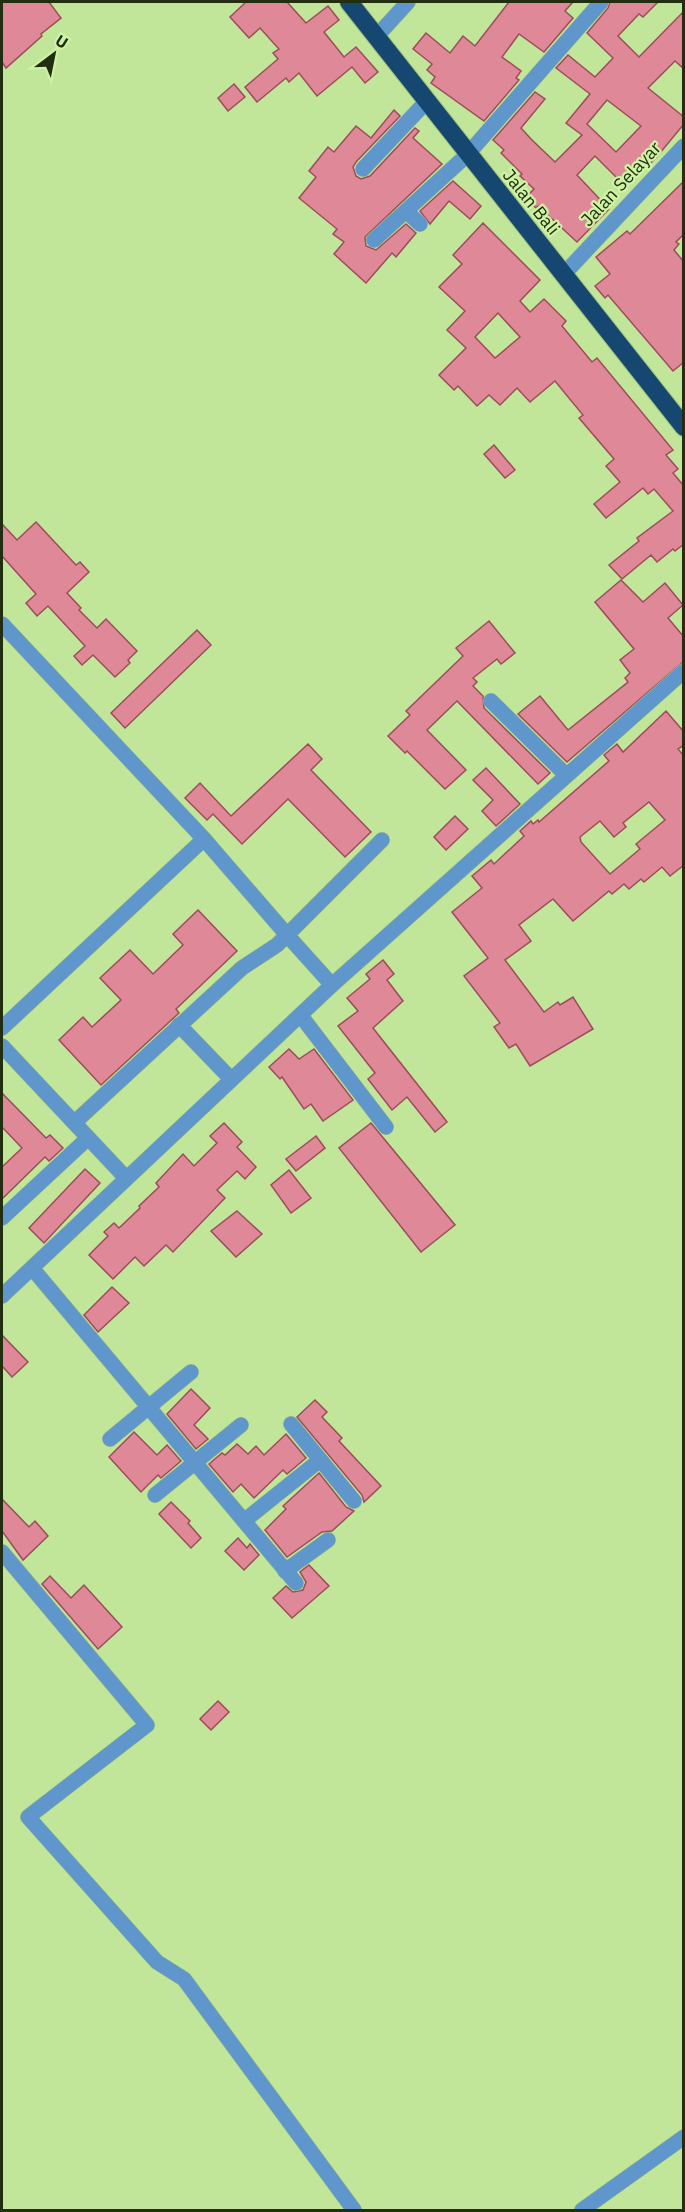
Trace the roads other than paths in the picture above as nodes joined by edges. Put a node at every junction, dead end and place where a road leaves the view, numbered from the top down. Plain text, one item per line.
1 (349, 2) edge
2 (408, 2) edge
3 (601, 2) edge
4 (376, 37) junction
5 (426, 102) junction
6 (684, 146) edge
7 (467, 155) junction
8 (363, 169) dead end
9 (406, 211) junction
10 (420, 224) dead end
11 (374, 240) dead end
12 (563, 275) junction
13 (684, 427) edge
14 (2, 624) edge
15 (684, 671) edge
16 (491, 701) dead end
17 (566, 775) junction
18 (204, 839) junction
19 (382, 840) dead end
20 (287, 935) junction
21 (332, 985) junction
22 (301, 1016) junction
23 (179, 1025) junction
24 (2, 1028) edge
25 (2, 1046) edge
26 (231, 1079) junction
27 (75, 1122) junction
28 (386, 1127) dead end
29 (87, 1139) junction
30 (126, 1178) junction
31 (2, 1218) edge
32 (32, 1268) junction
33 (2, 1296) edge
34 (191, 1371) dead end
35 (149, 1406) junction
36 (291, 1424) dead end
37 (241, 1425) dead end
38 (110, 1439) dead end
39 (320, 1460) junction
40 (196, 1461) junction
41 (155, 1495) dead end
42 (354, 1501) dead end
43 (243, 1521) junction
44 (328, 1540) dead end
45 (2, 1552) edge
46 (285, 1571) junction
47 (296, 1583) dead end
48 (684, 2137) edge
49 (600, 2206) edge
50 (354, 2211) edge
51 (582, 2211) edge

1 - 4 highway, Jalan Bali
2 - 4 street
3 - 7 street
4 - 5 highway, Jalan Bali
5 - 7 highway, Jalan Bali
5 - 8 street
6 - 12 street, Jalan Selayar
7 - 9 street
7 - 12 highway, Jalan Bali
9 - 10 street
9 - 11 street
12 - 13 highway, Jalan Bali
14 - 18 street
15 - 17 street
16 - 17 street
17 - 21 street
18 - 20 street
18 - 24 street
19 - 20 street
20 - 21 street
20 - 23 street
21 - 22 street
22 - 26 street
22 - 28 street
23 - 26 street
23 - 27 street
25 - 27 street
26 - 30 street
27 - 29 street
29 - 30 street
29 - 31 street
30 - 32 street
32 - 33 street
32 - 35 street
34 - 35 street
35 - 38 street
35 - 40 street
36 - 39 street
37 - 40 street
39 - 42 street
39 - 43 street
40 - 41 street
40 - 43 street
43 - 46 street
44 - 46 street
45 - 50 street
46 - 47 street
48 - 49 street
49 - 51 street

